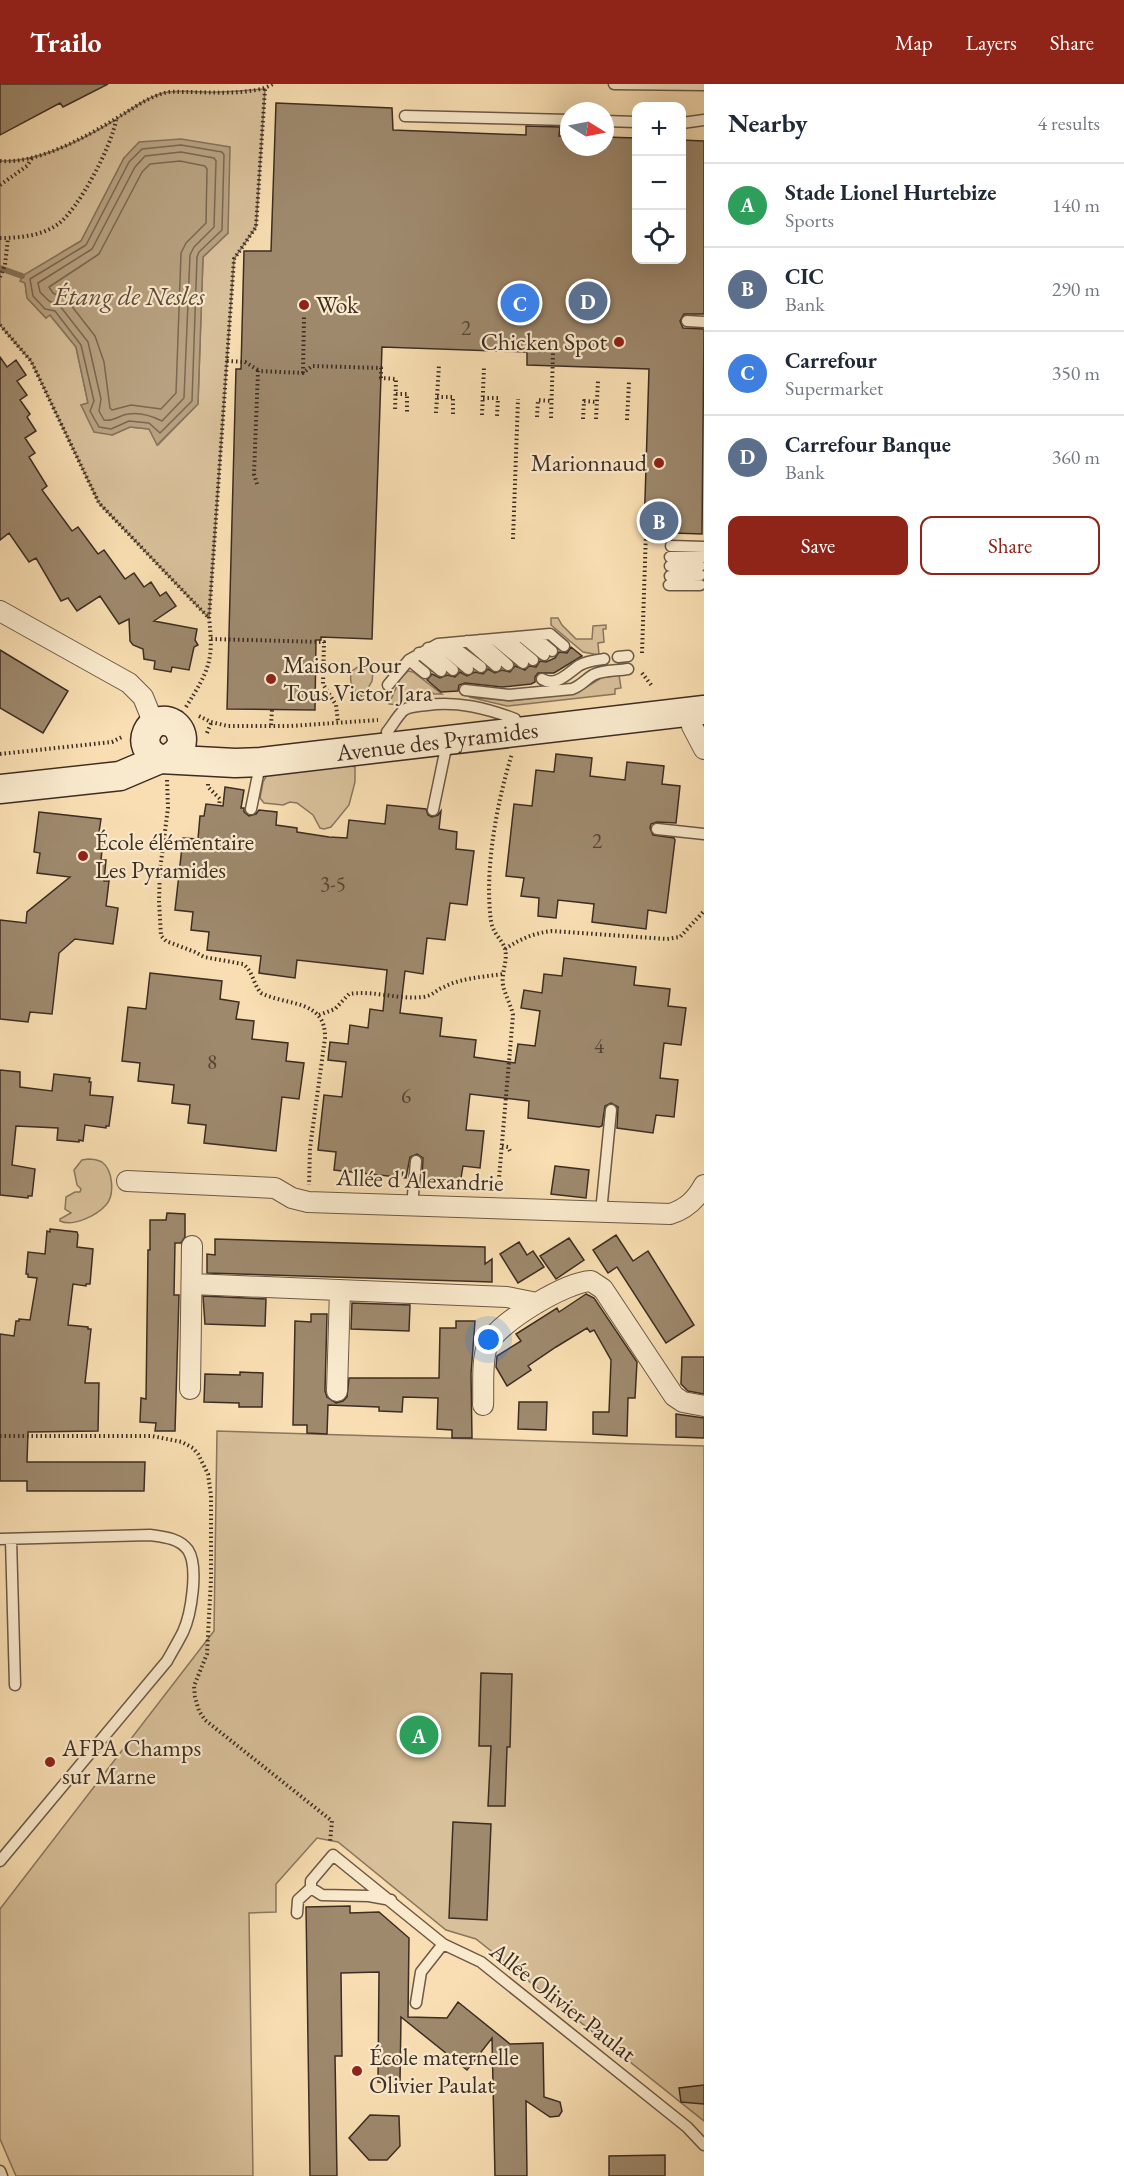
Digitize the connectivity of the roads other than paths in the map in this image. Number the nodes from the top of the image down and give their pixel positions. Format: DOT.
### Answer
graph roads {
  1 [pos="614,84"];
  2 [pos="704,85"];
  3 [pos="405,116"];
  4 [pos="560,120"];
  5 [pos="704,120"];
  6 [pos="614,121"];
  7 [pos="632,122"];
  8 [pos="686,122"];
  9 [pos="687,321"];
  10 [pos="704,322"];
  11 [pos="704,547"];
  12 [pos="670,566"];
  13 [pos="701,571"];
  14 [pos="0,610"];
  15 [pos="528,636"];
  16 [pos="507,638"];
  17 [pos="494,639"];
  18 [pos="480,640"];
  19 [pos="467,641"];
  20 [pos="564,645"];
  21 [pos="433,647"];
  22 [pos="548,653"];
  23 [pos="604,659"];
  24 [pos="409,660"];
  25 [pos="508,665"];
  26 [pos="496,666"];
  27 [pos="481,667"];
  28 [pos="468,669"];
  29 [pos="628,669"];
  30 [pos="453,670"];
  31 [pos="441,671"];
  32 [pos="424,673"];
  33 [pos="560,674"];
  34 [pos="388,685"];
  35 [pos="485,690"];
  36 [pos="516,700"];
  37 [pos="699,707"];
  38 [pos="173,734"];
  39 [pos="448,740"];
  40 [pos="704,749"];
  41 [pos="261,762"];
  42 [pos="0,777"];
  43 [pos="0,789"];
  44 [pos="251,809"];
  45 [pos="433,810"];
  46 [pos="657,829"];
  47 [pos="704,834"];
  48 [pos="611,1110"];
  49 [pos="416,1161"];
  50 [pos="127,1181"];
  51 [pos="704,1185"];
  52 [pos="412,1206"];
  53 [pos="601,1212"];
  54 [pos="192,1246"];
  55 [pos="192,1284"];
  56 [pos="340,1290"];
  57 [pos="537,1303"];
  58 [pos="190,1389"];
  59 [pos="338,1391"];
  60 [pos="483,1405"];
  61 [pos="704,1406"];
  62 [pos="6,1539"];
  63 [pos="15,1685"];
  64 [pos="0,1861"];
  65 [pos="311,1888"];
  66 [pos="391,1900"];
  67 [pos="297,1913"];
  68 [pos="443,1944"];
  69 [pos="416,2003"];
  70 [pos="704,2145"];
  71 [pos="0,2171"];
  72 [pos="2,2176"];
  1 -- 2 [label="lane"];
  3 -- 4 [label="lane"];
  5 -- 8 [label="lane"];
  6 -- 7 [label="lane"];
  9 -- 10 [label="lane"];
  11 -- 12 [label="lane"];
  12 -- 13 [label="lane"];
  12 -- 13 [label="lane"];
  14 -- 38 [label="street"];
  15 -- 16 [label="lane"];
  15 -- 20 [label="lane"];
  15 -- 22 [label="lane"];
  16 -- 17 [label="lane"];
  16 -- 17 [label="lane"];
  17 -- 18 [label="lane"];
  18 -- 19 [label="lane"];
  18 -- 25 [label="lane"];
  19 -- 21 [label="lane"];
  19 -- 26 [label="lane"];
  21 -- 24 [label="lane"];
  21 -- 27 [label="lane"];
  21 -- 28 [label="lane"];
  21 -- 30 [label="lane"];
  21 -- 31 [label="lane"];
  23 -- 33 [label="lane"];
  24 -- 32 [label="lane"];
  24 -- 34 [label="lane"];
  29 -- 36 [label="lane"];
  35 -- 36 [label="lane"];
  36 -- 37 [label="main road, Avenue des Pyramides"];
  36 -- 38 [label="main road, Avenue des Pyramides"];
  37 -- 39 [label="main road, Avenue des Pyramides"];
  37 -- 40 [label="street"];
  38 -- 41 [label="main road, Avenue des Pyramides"];
  38 -- 42 [label="main road"];
  38 -- 43 [label="main road, Avenue des Pyramides"];
  39 -- 41 [label="main road, Avenue des Pyramides"];
  39 -- 45 [label="lane"];
  41 -- 44 [label="lane"];
  46 -- 47 [label="lane"];
  48 -- 53 [label="lane"];
  49 -- 52 [label="lane"];
  50 -- 52 [label="street, Allée d'Alexandrie"];
  51 -- 53 [label="street, Allée d'Alexandrie"];
  52 -- 53 [label="street, Allée d'Alexandrie"];
  54 -- 55 [label="street"];
  55 -- 56 [label="street"];
  55 -- 58 [label="street"];
  56 -- 57 [label="street"];
  56 -- 59 [label="street"];
  57 -- 60 [label="street"];
  57 -- 61 [label="street"];
  62 -- 63 [label="lane"];
  62 -- 64 [label="lane"];
  65 -- 66 [label="lane"];
  65 -- 66 [label="lane, Allée Olivier Paulat"];
  65 -- 67 [label="lane"];
  66 -- 68 [label="lane, Allée Olivier Paulat"];
  68 -- 69 [label="lane"];
  68 -- 70 [label="lane, Allée Olivier Paulat"];
  71 -- 72 [label="lane"];
}
